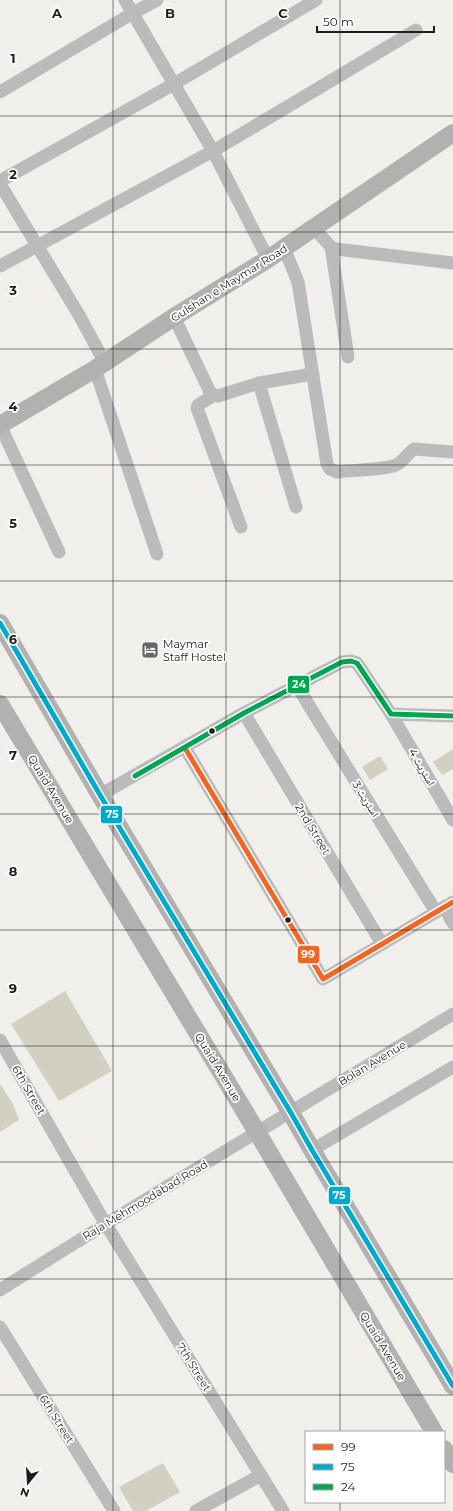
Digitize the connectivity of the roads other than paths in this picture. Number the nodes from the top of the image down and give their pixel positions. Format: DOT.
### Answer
graph roads {
  1 [pos="125,0"];
  2 [pos="157,0"];
  3 [pos="316,0"];
  4 [pos="133,13"];
  5 [pos="416,30"];
  6 [pos="174,84"];
  7 [pos="0,92"];
  8 [pos="453,133"];
  9 [pos="213,150"];
  10 [pos="0,182"];
  11 [pos="313,228"];
  12 [pos="37,245"];
  13 [pos="331,247"];
  14 [pos="284,248"];
  15 [pos="268,259"];
  16 [pos="453,263"];
  17 [pos="0,266"];
  18 [pos="174,317"];
  19 [pos="348,357"];
  20 [pos="100,366"];
  21 [pos="312,374"];
  22 [pos="259,383"];
  23 [pos="214,395"];
  24 [pos="0,425"];
  25 [pos="453,452"];
  26 [pos="296,506"];
  27 [pos="241,527"];
  28 [pos="59,552"];
  29 [pos="157,554"];
  30 [pos="0,623"];
  31 [pos="297,686"];
  32 [pos="0,704"];
  33 [pos="244,713"];
  34 [pos="390,714"];
  35 [pos="453,716"];
  36 [pos="185,748"];
  37 [pos="100,795"];
  38 [pos="453,820"];
  39 [pos="444,907"];
  40 [pos="453,923"];
  41 [pos="382,944"];
  42 [pos="453,1014"];
  43 [pos="0,1040"];
  44 [pos="453,1067"];
  45 [pos="291,1113"];
  46 [pos="257,1132"];
  47 [pos="312,1150"];
  48 [pos="105,1223"];
  49 [pos="0,1290"];
  50 [pos="0,1327"];
  51 [pos="453,1386"];
  52 [pos="433,1431"];
  53 [pos="445,1451"];
  54 [pos="453,1464"];
  55 [pos="261,1475"];
  56 [pos="114,1511"];
  57 [pos="196,1511"];
  58 [pos="284,1511"];
  1 -- 4 [label="street"];
  2 -- 4 [label="street"];
  3 -- 6 [label="street"];
  4 -- 6 [label="street"];
  4 -- 7 [label="street"];
  5 -- 9 [label="street"];
  6 -- 9 [label="street"];
  6 -- 10 [label="street"];
  8 -- 11 [label="main road, Gulshan e Maymar Road"];
  9 -- 12 [label="street"];
  9 -- 15 [label="street"];
  10 -- 12 [label="street"];
  11 -- 13 [label="street"];
  11 -- 14 [label="main road, Gulshan e Maymar Road"];
  12 -- 17 [label="street"];
  12 -- 20 [label="street"];
  13 -- 16 [label="street"];
  13 -- 19 [label="street"];
  14 -- 15 [label="main road, Gulshan e Maymar Road"];
  14 -- 21 [label="street"];
  15 -- 18 [label="main road, Gulshan e Maymar Road"];
  18 -- 20 [label="main road, Gulshan e Maymar Road"];
  18 -- 23 [label="street"];
  20 -- 24 [label="main road, Gulshan e Maymar Road"];
  20 -- 29 [label="street"];
  21 -- 22 [label="street"];
  21 -- 25 [label="street"];
  22 -- 23 [label="street"];
  22 -- 26 [label="street"];
  23 -- 27 [label="street"];
  24 -- 28 [label="street"];
  30 -- 37 [label="main road"];
  31 -- 33 [label="street, اسٹریٹ 4"];
  31 -- 34 [label="street, اسٹریٹ 4"];
  31 -- 39 [label="street, اسٹریٹ 3"];
  32 -- 46 [label="main road, Quaid Avenue"];
  33 -- 36 [label="street, اسٹریٹ 4"];
  33 -- 41 [label="street, 2nd Street"];
  34 -- 35 [label="street"];
  34 -- 38 [label="street, اسٹریٹ 4"];
  36 -- 37 [label="street, اسٹریٹ 4"];
  36 -- 41 [label="street"];
  37 -- 45 [label="main road"];
  39 -- 40 [label="street, اسٹریٹ 3"];
  39 -- 41 [label="street"];
  42 -- 45 [label="street, Bolan Avenue"];
  43 -- 48 [label="street, 6th Street"];
  44 -- 47 [label="street"];
  45 -- 46 [label="street, Raja Mehmoodabad Road"];
  45 -- 47 [label="main road"];
  46 -- 48 [label="street, Raja Mehmoodabad Road"];
  46 -- 52 [label="main road, Quaid Avenue"];
  47 -- 51 [label="main road"];
  48 -- 49 [label="street, Raja Mehmoodabad Road"];
  48 -- 55 [label="street, 7th Street"];
  50 -- 56 [label="street, 6th Street"];
  53 -- 54 [label="main road"];
  55 -- 57 [label="street"];
  55 -- 58 [label="street, 7th Street"];
}
